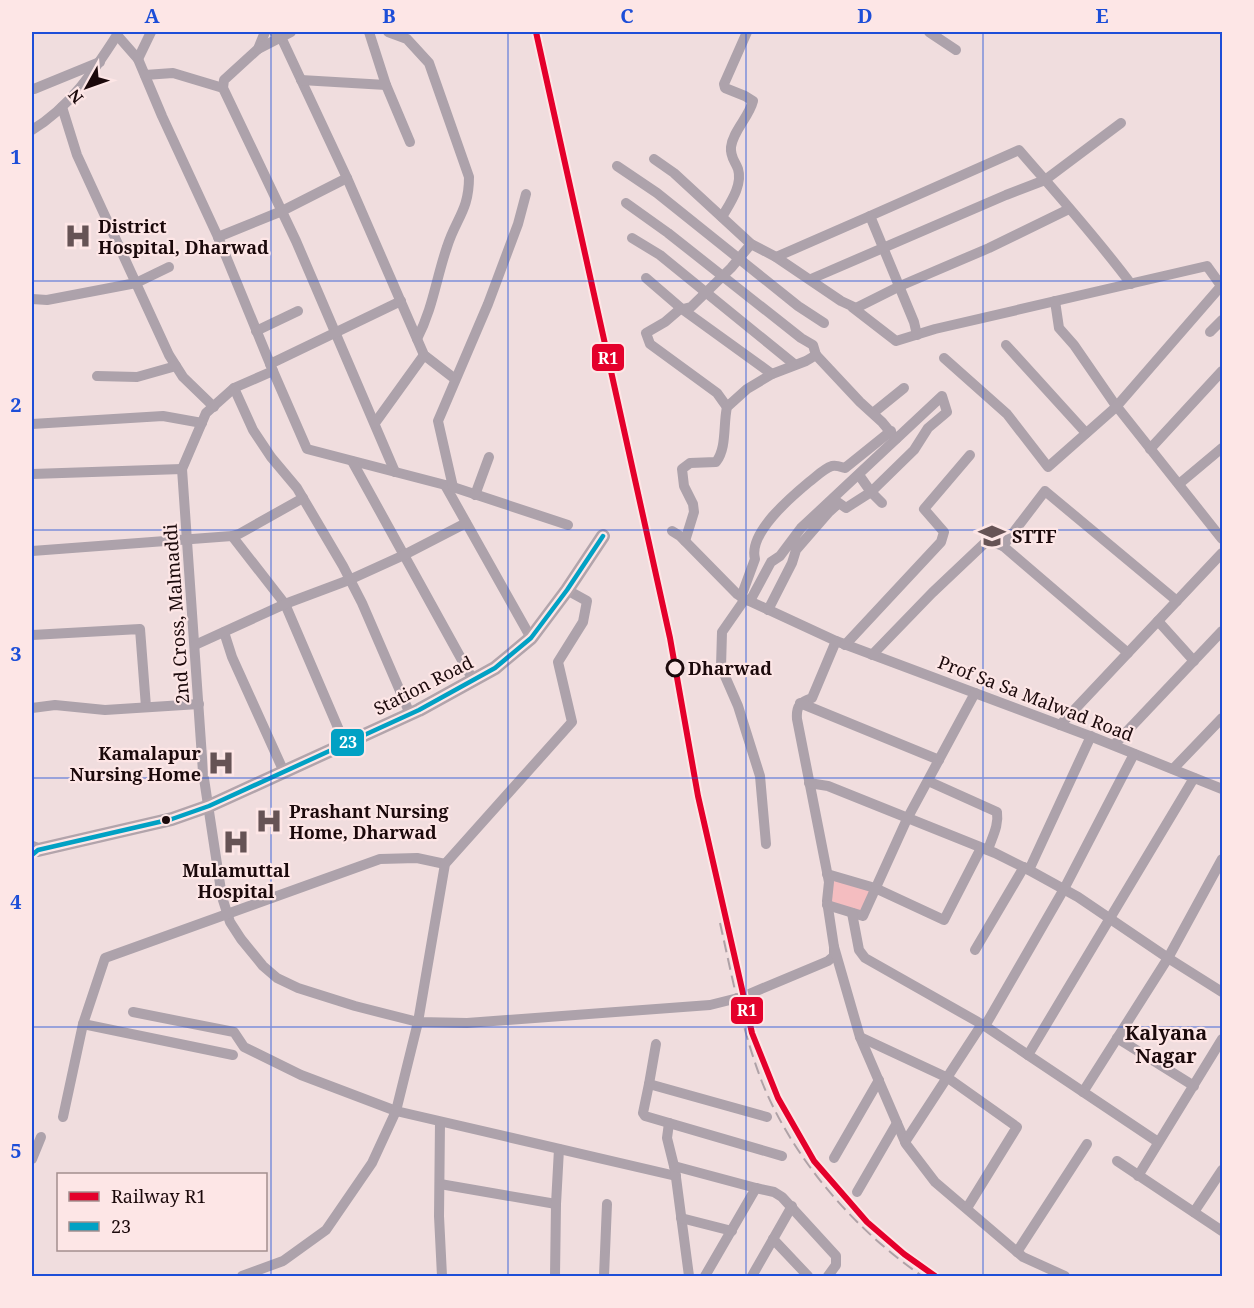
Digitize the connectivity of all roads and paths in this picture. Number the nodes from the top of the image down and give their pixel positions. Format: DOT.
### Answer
graph roads {
  1 [pos="151,32"];
  2 [pos="265,32"];
  3 [pos="369,32"];
  4 [pos="388,32"];
  5 [pos="747,32"];
  6 [pos="929,32"];
  7 [pos="118,33"];
  8 [pos="282,33"];
  9 [pos="258,49"];
  10 [pos="956,50"];
  11 [pos="138,59"];
  12 [pos="100,62"];
  13 [pos="145,75"];
  14 [pos="301,80"];
  15 [pos="386,85"];
  16 [pos="32,88"];
  17 [pos="223,88"];
  18 [pos="62,107"];
  19 [pos="1122,123"];
  20 [pos="32,130"];
  21 [pos="410,142"];
  22 [pos="654,159"];
  23 [pos="617,166"];
  24 [pos="348,178"];
  25 [pos="1045,180"];
  26 [pos="526,194"];
  27 [pos="626,203"];
  28 [pos="1069,209"];
  29 [pos="282,211"];
  30 [pos="870,216"];
  31 [pos="723,217"];
  32 [pos="218,237"];
  33 [pos="632,238"];
  34 [pos="751,244"];
  35 [pos="884,247"];
  36 [pos="776,257"];
  37 [pos="740,258"];
  38 [pos="169,267"];
  39 [pos="723,276"];
  40 [pos="646,278"];
  41 [pos="811,279"];
  42 [pos="136,283"];
  43 [pos="1131,284"];
  44 [pos="900,286"];
  45 [pos="1222,286"];
  46 [pos="706,294"];
  47 [pos="32,299"];
  48 [pos="401,301"];
  49 [pos="1055,301"];
  50 [pos="856,308"];
  51 [pos="682,309"];
  52 [pos="298,311"];
  53 [pos="1222,320"];
  54 [pos="824,323"];
  55 [pos="256,331"];
  56 [pos="336,332"];
  57 [pos="1210,332"];
  58 [pos="917,335"];
  59 [pos="417,339"];
  60 [pos="1006,345"];
  61 [pos="816,354"];
  62 [pos="424,355"];
  63 [pos="944,358"];
  64 [pos="794,364"];
  65 [pos="176,366"];
  66 [pos="271,367"];
  67 [pos="1222,371"];
  68 [pos="772,374"];
  69 [pos="97,376"];
  70 [pos="455,379"];
  71 [pos="234,388"];
  72 [pos="904,388"];
  73 [pos="214,407"];
  74 [pos="1116,407"];
  75 [pos="727,408"];
  76 [pos="873,413"];
  77 [pos="202,423"];
  78 [pos="375,423"];
  79 [pos="32,424"];
  80 [pos="1086,433"];
  81 [pos="893,435"];
  82 [pos="1222,448"];
  83 [pos="1150,449"];
  84 [pos="970,455"];
  85 [pos="489,457"];
  86 [pos="352,461"];
  87 [pos="182,469"];
  88 [pos="395,472"];
  89 [pos="32,474"];
  90 [pos="859,475"];
  91 [pos="1179,484"];
  92 [pos="449,486"];
  93 [pos="871,492"];
  94 [pos="475,495"];
  95 [pos="303,498"];
  96 [pos="882,502"];
  97 [pos="466,522"];
  98 [pos="568,525"];
  99 [pos="672,531"];
  100 [pos="232,536"];
  101 [pos="603,536"];
  102 [pos="1222,538"];
  103 [pos="186,539"];
  104 [pos="685,541"];
  105 [pos="1003,546"];
  106 [pos="32,550"];
  107 [pos="1222,553"];
  108 [pos="404,555"];
  109 [pos="349,580"];
  110 [pos="567,590"];
  111 [pos="745,599"];
  112 [pos="1177,601"];
  113 [pos="285,604"];
  114 [pos="768,610"];
  115 [pos="1158,621"];
  116 [pos="1222,631"];
  117 [pos="224,632"];
  118 [pos="32,635"];
  119 [pos="531,638"];
  120 [pos="841,643"];
  121 [pos="195,645"];
  122 [pos="1128,652"];
  123 [pos="872,654"];
  124 [pos="1194,661"];
  125 [pos="473,680"];
  126 [pos="975,693"];
  127 [pos="199,704"];
  128 [pos="800,704"];
  129 [pos="146,707"];
  130 [pos="32,708"];
  131 [pos="410,714"];
  132 [pos="1222,718"];
  133 [pos="1060,724"];
  134 [pos="1091,736"];
  135 [pos="345,744"];
  136 [pos="1114,745"];
  137 [pos="1134,754"];
  138 [pos="939,760"];
  139 [pos="1173,769"];
  140 [pos="284,772"];
  141 [pos="1194,778"];
  142 [pos="928,781"];
  143 [pos="809,783"];
  144 [pos="1222,789"];
  145 [pos="209,806"];
  146 [pos="907,819"];
  147 [pos="766,844"];
  148 [pos="985,849"];
  149 [pos="34,851"];
  150 [pos="1222,859"];
  151 [pos="445,864"];
  152 [pos="1027,869"];
  153 [pos="827,874"];
  154 [pos="875,888"];
  155 [pos="1064,889"];
  156 [pos="827,905"];
  157 [pos="227,913"];
  158 [pos="852,913"];
  159 [pos="1111,919"];
  160 [pos="834,947"];
  161 [pos="975,950"];
  162 [pos="1168,958"];
  163 [pos="1222,992"];
  164 [pos="133,1012"];
  165 [pos="418,1022"];
  166 [pos="83,1024"];
  167 [pos="984,1025"];
  168 [pos="860,1037"];
  169 [pos="1117,1038"];
  170 [pos="1222,1039"];
  171 [pos="656,1044"];
  172 [pos="233,1055"];
  173 [pos="1028,1055"];
  174 [pos="948,1078"];
  175 [pos="879,1080"];
  176 [pos="649,1084"];
  177 [pos="1194,1086"];
  178 [pos="1083,1092"];
  179 [pos="396,1111"];
  180 [pos="63,1117"];
  181 [pos="767,1117"];
  182 [pos="440,1122"];
  183 [pos="669,1123"];
  184 [pos="897,1123"];
  185 [pos="41,1137"];
  186 [pos="905,1142"];
  187 [pos="1158,1143"];
  188 [pos="1087,1144"];
  189 [pos="559,1149"];
  190 [pos="782,1156"];
  191 [pos="834,1158"];
  192 [pos="32,1160"];
  193 [pos="1116,1161"];
  194 [pos="1222,1170"];
  195 [pos="674,1171"];
  196 [pos="1138,1176"];
  197 [pos="440,1184"];
  198 [pos="756,1188"];
  199 [pos="857,1192"];
  200 [pos="556,1204"];
  201 [pos="607,1204"];
  202 [pos="792,1206"];
  203 [pos="967,1208"];
  204 [pos="1194,1212"];
  205 [pos="681,1218"];
  206 [pos="732,1231"];
  207 [pos="1222,1231"];
  208 [pos="773,1239"];
  209 [pos="1017,1252"];
  210 [pos="798,1265"];
  211 [pos="242,1276"];
  212 [pos="442,1276"];
  213 [pos="555,1276"];
  214 [pos="604,1276"];
  215 [pos="689,1276"];
  216 [pos="705,1276"];
  217 [pos="752,1276"];
  218 [pos="791,1276"];
  219 [pos="808,1276"];
  220 [pos="828,1276"];
  221 [pos="1065,1276"];
  1 -- 11 [label="street"];
  2 -- 9 [label="street"];
  3 -- 15 [label="street"];
  4 -- 59 [label="street"];
  5 -- 31 [label="street"];
  6 -- 10 [label="street"];
  7 -- 11 [label="street"];
  7 -- 12 [label="street"];
  8 -- 9 [label="street"];
  8 -- 14 [label="street"];
  9 -- 17 [label="street"];
  11 -- 13 [label="street"];
  12 -- 16 [label="street"];
  12 -- 18 [label="street"];
  13 -- 17 [label="street"];
  13 -- 32 [label="street"];
  14 -- 15 [label="street"];
  14 -- 24 [label="street"];
  15 -- 21 [label="street"];
  17 -- 29 [label="street"];
  18 -- 20 [label="street"];
  18 -- 42 [label="street"];
  19 -- 25 [label="street"];
  22 -- 31 [label="street"];
  23 -- 37 [label="street"];
  24 -- 29 [label="street"];
  24 -- 48 [label="street"];
  25 -- 28 [label="street"];
  25 -- 30 [label="street"];
  25 -- 35 [label="street"];
  26 -- 70 [label="street"];
  27 -- 39 [label="street"];
  28 -- 43 [label="street"];
  28 -- 44 [label="street"];
  29 -- 32 [label="street"];
  29 -- 56 [label="street"];
  30 -- 35 [label="street"];
  30 -- 36 [label="street"];
  31 -- 34 [label="street"];
  32 -- 55 [label="street"];
  33 -- 46 [label="street"];
  34 -- 36 [label="street"];
  34 -- 37 [label="street"];
  35 -- 41 [label="street"];
  35 -- 44 [label="street"];
  36 -- 41 [label="street"];
  37 -- 39 [label="street"];
  37 -- 54 [label="street"];
  38 -- 42 [label="street"];
  39 -- 46 [label="street"];
  39 -- 61 [label="street"];
  40 -- 51 [label="street"];
  41 -- 50 [label="street"];
  42 -- 47 [label="street"];
  42 -- 65 [label="street"];
  43 -- 45 [label="street"];
  43 -- 49 [label="street"];
  44 -- 50 [label="street"];
  44 -- 58 [label="street"];
  45 -- 74 [label="street"];
  46 -- 51 [label="street"];
  46 -- 64 [label="street"];
  48 -- 56 [label="street, 2nd Cross, Malmaddi"];
  48 -- 59 [label="street"];
  49 -- 58 [label="street"];
  49 -- 74 [label="street"];
  50 -- 58 [label="street"];
  51 -- 68 [label="street"];
  51 -- 75 [label="street"];
  52 -- 55 [label="street"];
  53 -- 57 [label="street"];
  55 -- 66 [label="street"];
  56 -- 66 [label="street, 2nd Cross, Malmaddi"];
  56 -- 78 [label="street"];
  59 -- 62 [label="street"];
  60 -- 80 [label="street"];
  61 -- 64 [label="street"];
  61 -- 76 [label="street"];
  62 -- 70 [label="street"];
  62 -- 78 [label="street"];
  63 -- 80 [label="street"];
  64 -- 68 [label="street"];
  65 -- 69 [label="street"];
  65 -- 73 [label="street"];
  66 -- 71 [label="street, 2nd Cross, Malmaddi"];
  66 -- 86 [label="street"];
  67 -- 83 [label="street"];
  68 -- 75 [label="street"];
  70 -- 92 [label="street"];
  71 -- 73 [label="street, 2nd Cross, Malmaddi"];
  71 -- 95 [label="street"];
  72 -- 76 [label="street"];
  73 -- 77 [label="street, 2nd Cross, Malmaddi"];
  74 -- 80 [label="street"];
  74 -- 83 [label="street"];
  75 -- 104 [label="street"];
  76 -- 81 [label="street"];
  77 -- 79 [label="street"];
  77 -- 87 [label="street, 2nd Cross, Malmaddi"];
  78 -- 88 [label="street"];
  81 -- 90 [label="street"];
  81 -- 93 [label="street"];
  81 -- 111 [label="street"];
  82 -- 91 [label="street"];
  83 -- 91 [label="street"];
  84 -- 120 [label="street"];
  85 -- 94 [label="street"];
  86 -- 88 [label="street"];
  86 -- 108 [label="street"];
  87 -- 89 [label="street"];
  87 -- 103 [label="street, 2nd Cross, Malmaddi"];
  88 -- 92 [label="street"];
  90 -- 93 [label="street"];
  90 -- 111 [label="street"];
  91 -- 102 [label="street"];
  92 -- 94 [label="street"];
  92 -- 97 [label="street"];
  93 -- 96 [label="street"];
  93 -- 114 [label="street"];
  94 -- 98 [label="street"];
  95 -- 100 [label="street"];
  95 -- 109 [label="street"];
  97 -- 108 [label="street"];
  97 -- 119 [label="street"];
  99 -- 104 [label="street"];
  100 -- 103 [label="street"];
  100 -- 113 [label="street"];
  101 -- 110 [label="main road, Station Road"];
  103 -- 106 [label="street"];
  103 -- 121 [label="street, 2nd Cross, Malmaddi"];
  104 -- 111 [label="street"];
  105 -- 112 [label="street"];
  105 -- 122 [label="street"];
  105 -- 123 [label="street"];
  107 -- 112 [label="street"];
  108 -- 109 [label="street"];
  108 -- 125 [label="street"];
  109 -- 113 [label="street"];
  109 -- 131 [label="street"];
  110 -- 119 [label="main road, Station Road"];
  110 -- 151 [label="street"];
  111 -- 114 [label="street, Prof Sa Sa Malwad Road"];
  111 -- 147 [label="street"];
  112 -- 115 [label="street"];
  113 -- 117 [label="street"];
  113 -- 135 [label="street"];
  114 -- 120 [label="street, Prof Sa Sa Malwad Road"];
  115 -- 122 [label="street"];
  115 -- 124 [label="street"];
  116 -- 124 [label="street"];
  117 -- 121 [label="street"];
  117 -- 140 [label="street"];
  118 -- 129 [label="street"];
  119 -- 125 [label="main road, Station Road"];
  120 -- 123 [label="street, Prof Sa Sa Malwad Road"];
  120 -- 128 [label="street"];
  121 -- 127 [label="street, 2nd Cross, Malmaddi"];
  122 -- 133 [label="street"];
  123 -- 126 [label="street, Prof Sa Sa Malwad Road"];
  124 -- 136 [label="street"];
  125 -- 131 [label="main road, Station Road"];
  126 -- 133 [label="street, Prof Sa Sa Malwad Road"];
  126 -- 138 [label="street"];
  127 -- 129 [label="street"];
  127 -- 145 [label="street, 2nd Cross, Malmaddi"];
  128 -- 138 [label="street"];
  128 -- 143 [label="street"];
  129 -- 130 [label="street"];
  131 -- 135 [label="main road, Station Road"];
  132 -- 139 [label="street"];
  133 -- 134 [label="street, Prof Sa Sa Malwad Road"];
  134 -- 136 [label="street, Prof Sa Sa Malwad Road"];
  134 -- 152 [label="street"];
  135 -- 140 [label="main road, Station Road"];
  136 -- 137 [label="street, Prof Sa Sa Malwad Road"];
  137 -- 139 [label="street, Prof Sa Sa Malwad Road"];
  137 -- 155 [label="street"];
  138 -- 142 [label="street"];
  139 -- 141 [label="street, Prof Sa Sa Malwad Road"];
  140 -- 145 [label="main road, Station Road"];
  141 -- 144 [label="street, Prof Sa Sa Malwad Road"];
  141 -- 159 [label="street"];
  142 -- 146 [label="street"];
  142 -- 148 [label="street"];
  143 -- 146 [label="street"];
  143 -- 153 [label="street"];
  145 -- 149 [label="main road, Station Road"];
  145 -- 157 [label="street, 2nd Cross, Malmaddi"];
  146 -- 148 [label="street"];
  146 -- 154 [label="street"];
  148 -- 152 [label="street"];
  148 -- 154 [label="street"];
  150 -- 162 [label="street"];
  151 -- 157 [label="street"];
  151 -- 165 [label="street"];
  152 -- 155 [label="street"];
  152 -- 161 [label="street"];
  153 -- 154 [label="street"];
  153 -- 156 [label="street"];
  154 -- 158 [label="street"];
  155 -- 159 [label="street"];
  155 -- 167 [label="street"];
  156 -- 158 [label="street"];
  156 -- 160 [label="street"];
  157 -- 165 [label="street, 2nd Cross, Malmaddi"];
  157 -- 166 [label="street"];
  158 -- 167 [label="street"];
  159 -- 162 [label="street"];
  159 -- 173 [label="street"];
  160 -- 165 [label="street, 2nd Cross, Malmaddi"];
  160 -- 168 [label="street"];
  162 -- 163 [label="street"];
  162 -- 169 [label="street"];
  164 -- 179 [label="street"];
  165 -- 179 [label="street"];
  166 -- 172 [label="street"];
  166 -- 180 [label="street"];
  167 -- 173 [label="street"];
  167 -- 174 [label="street"];
  168 -- 174 [label="street"];
  168 -- 175 [label="street"];
  169 -- 177 [label="street"];
  169 -- 178 [label="street"];
  170 -- 177 [label="street"];
  171 -- 176 [label="street"];
  173 -- 178 [label="street"];
  174 -- 186 [label="street"];
  174 -- 203 [label="street"];
  175 -- 184 [label="street"];
  175 -- 191 [label="street"];
  176 -- 181 [label="street"];
  176 -- 183 [label="street"];
  177 -- 187 [label="street"];
  178 -- 187 [label="street"];
  179 -- 182 [label="street"];
  179 -- 211 [label="street"];
  182 -- 189 [label="street"];
  182 -- 197 [label="street"];
  183 -- 190 [label="street"];
  183 -- 195 [label="street"];
  184 -- 186 [label="street"];
  184 -- 199 [label="street"];
  185 -- 192 [label="street"];
  186 -- 203 [label="street"];
  187 -- 196 [label="street"];
  188 -- 209 [label="street"];
  189 -- 195 [label="street"];
  189 -- 200 [label="street"];
  193 -- 196 [label="street"];
  194 -- 204 [label="street"];
  195 -- 198 [label="street"];
  195 -- 205 [label="street"];
  196 -- 204 [label="street"];
  197 -- 200 [label="street"];
  197 -- 212 [label="street"];
  198 -- 202 [label="street"];
  198 -- 206 [label="street"];
  200 -- 213 [label="street"];
  201 -- 214 [label="street"];
  202 -- 208 [label="street"];
  202 -- 220 [label="street"];
  203 -- 209 [label="street"];
  204 -- 207 [label="street"];
  205 -- 206 [label="street"];
  205 -- 215 [label="street"];
  206 -- 216 [label="street"];
  208 -- 210 [label="street"];
  208 -- 217 [label="street"];
  209 -- 221 [label="street"];
  210 -- 218 [label="street"];
  210 -- 219 [label="street"];
}
